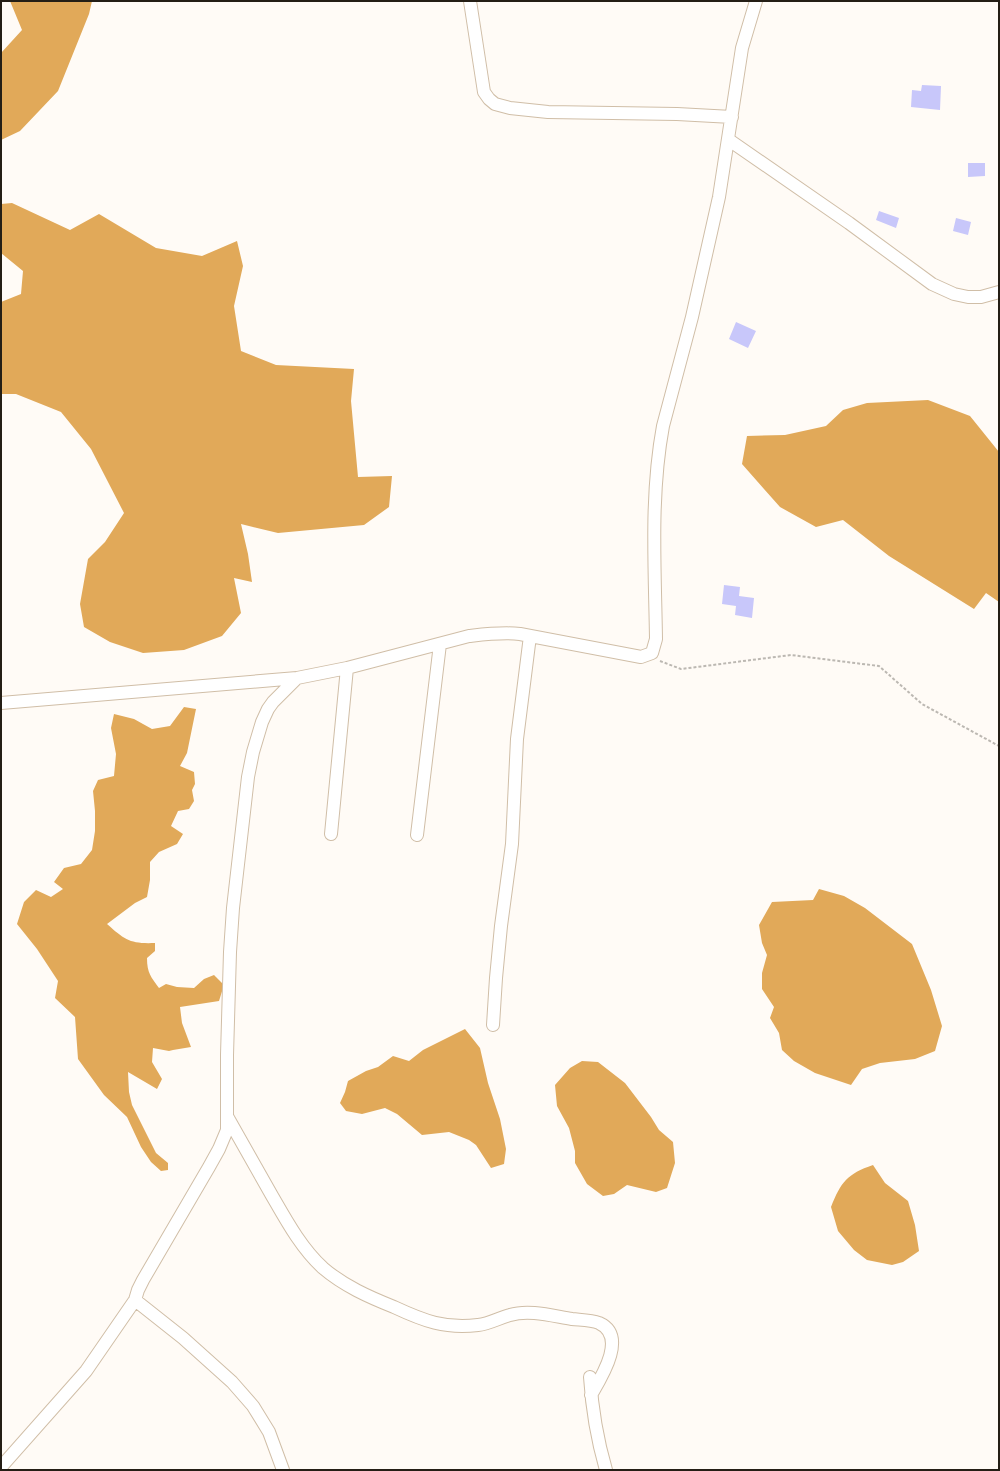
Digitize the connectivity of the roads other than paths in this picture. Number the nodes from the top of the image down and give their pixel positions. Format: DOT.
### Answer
graph roads {
  1 [pos="470,1"];
  2 [pos="756,1"];
  3 [pos="732,117"];
  4 [pos="729,140"];
  5 [pos="999,292"];
  6 [pos="530,636"];
  7 [pos="440,644"];
  8 [pos="346,668"];
  9 [pos="297,678"];
  10 [pos="1,703"];
  11 [pos="331,834"];
  12 [pos="417,835"];
  13 [pos="493,1025"];
  14 [pos="228,1118"];
  15 [pos="135,1300"];
  16 [pos="590,1377"];
  17 [pos="592,1395"];
  18 [pos="1,1467"];
  19 [pos="283,1470"];
  20 [pos="606,1470"];
  1 -- 3 [label="street"];
  2 -- 3 [label="street"];
  3 -- 4 [label="street"];
  4 -- 5 [label="street"];
  4 -- 6 [label="street"];
  6 -- 7 [label="street"];
  6 -- 13 [label="street"];
  7 -- 8 [label="street"];
  7 -- 12 [label="street"];
  8 -- 9 [label="street"];
  8 -- 11 [label="street"];
  9 -- 10 [label="street"];
  9 -- 14 [label="street"];
  14 -- 15 [label="street"];
  14 -- 17 [label="street"];
  15 -- 18 [label="street"];
  15 -- 19 [label="street"];
  16 -- 17 [label="street"];
  17 -- 20 [label="street"];
}
